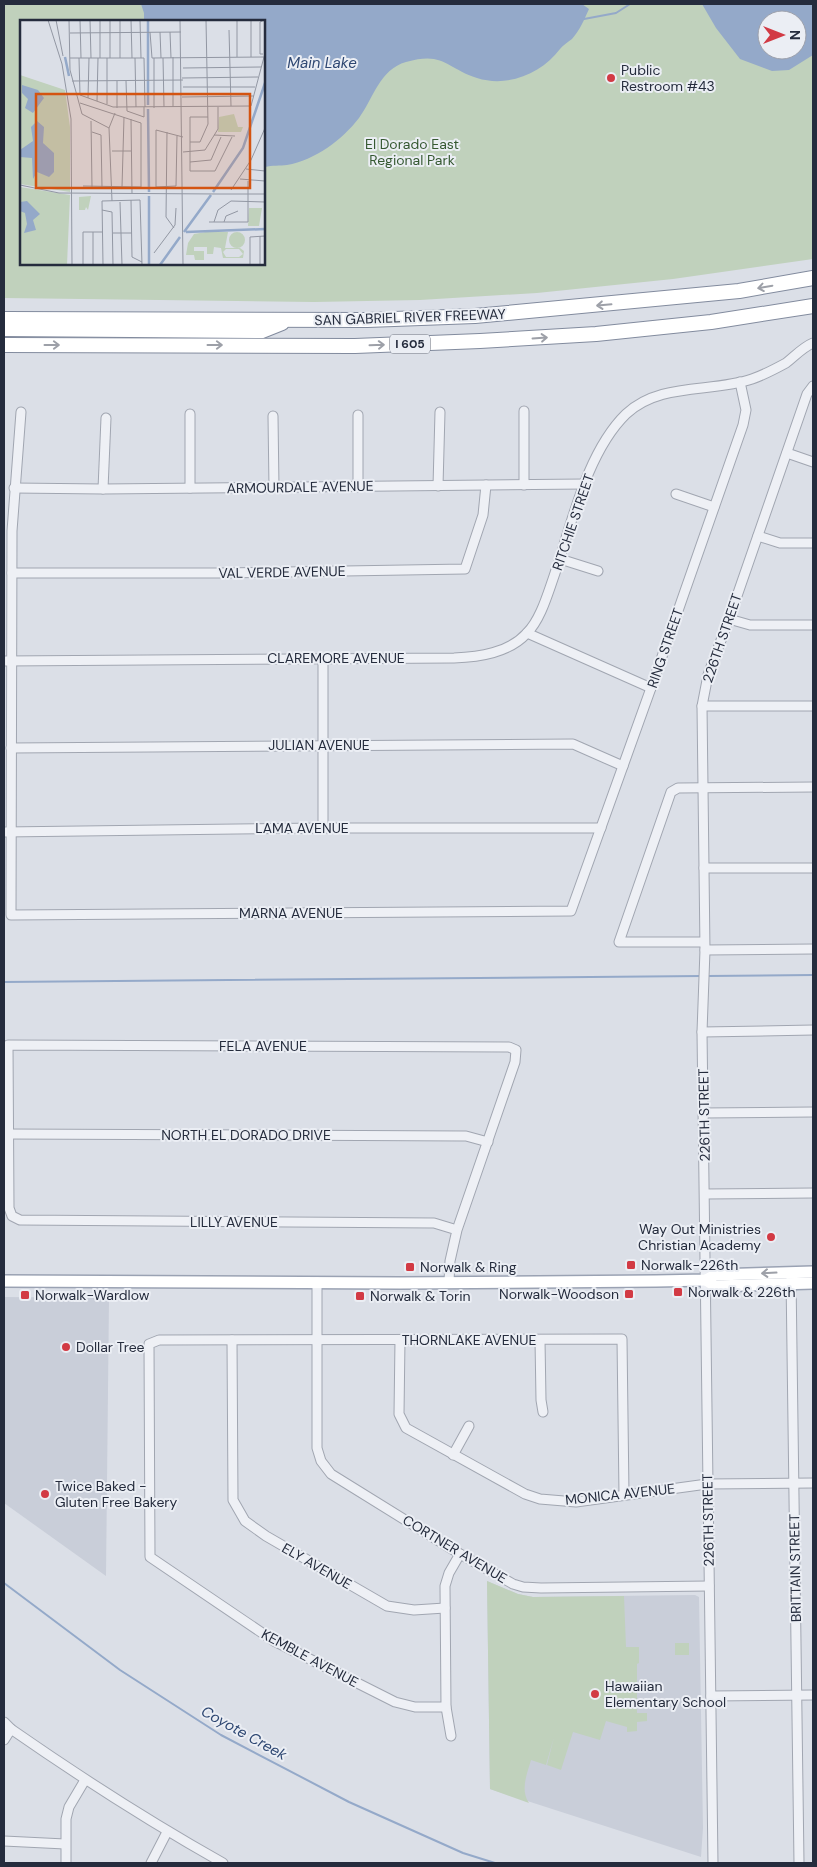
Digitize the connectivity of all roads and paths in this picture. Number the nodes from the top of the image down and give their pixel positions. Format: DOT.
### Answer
graph roads {
  1 [pos="813,278"];
  2 [pos="813,306"];
  3 [pos="4,319"];
  4 [pos="292,320"];
  5 [pos="4,329"];
  6 [pos="813,342"];
  7 [pos="4,345"];
  8 [pos="740,382"];
  9 [pos="813,386"];
  10 [pos="524,411"];
  11 [pos="21,412"];
  12 [pos="440,412"];
  13 [pos="190,414"];
  14 [pos="358,415"];
  15 [pos="273,416"];
  16 [pos="106,418"];
  17 [pos="787,453"];
  18 [pos="813,462"];
  19 [pos="585,484"];
  20 [pos="486,485"];
  21 [pos="524,485"];
  22 [pos="358,486"];
  23 [pos="438,486"];
  24 [pos="14,488"];
  25 [pos="190,488"];
  26 [pos="274,488"];
  27 [pos="104,489"];
  28 [pos="676,494"];
  29 [pos="714,507"];
  30 [pos="758,536"];
  31 [pos="813,543"];
  32 [pos="560,559"];
  33 [pos="598,571"];
  34 [pos="12,574"];
  35 [pos="729,619"];
  36 [pos="813,624"];
  37 [pos="527,634"];
  38 [pos="323,658"];
  39 [pos="8,661"];
  40 [pos="651,688"];
  41 [pos="702,706"];
  42 [pos="813,706"];
  43 [pos="323,744"];
  44 [pos="11,748"];
  45 [pos="623,766"];
  46 [pos="813,787"];
  47 [pos="704,788"];
  48 [pos="323,828"];
  49 [pos="601,828"];
  50 [pos="8,832"];
  51 [pos="704,868"];
  52 [pos="813,868"];
  53 [pos="571,912"];
  54 [pos="705,946"];
  55 [pos="813,949"];
  56 [pos="813,1030"];
  57 [pos="702,1032"];
  58 [pos="813,1112"];
  59 [pos="703,1113"];
  60 [pos="6,1134"];
  61 [pos="488,1142"];
  62 [pos="813,1193"];
  63 [pos="705,1194"];
  64 [pos="457,1230"];
  65 [pos="813,1272"];
  66 [pos="790,1278"];
  67 [pos="706,1280"];
  68 [pos="4,1281"];
  69 [pos="317,1282"];
  70 [pos="449,1282"];
  71 [pos="813,1283"];
  72 [pos="232,1340"];
  73 [pos="400,1340"];
  74 [pos="540,1340"];
  75 [pos="317,1341"];
  76 [pos="543,1412"];
  77 [pos="469,1426"];
  78 [pos="453,1455"];
  79 [pos="793,1483"];
  80 [pos="813,1483"];
  81 [pos="707,1484"];
  82 [pos="624,1495"];
  83 [pos="150,1540"];
  84 [pos="460,1554"];
  85 [pos="709,1586"];
  86 [pos="445,1608"];
  87 [pos="797,1695"];
  88 [pos="813,1695"];
  89 [pos="712,1696"];
  90 [pos="446,1707"];
  91 [pos="4,1722"];
  92 [pos="11,1729"];
  93 [pos="451,1736"];
  94 [pos="4,1740"];
  95 [pos="85,1780"];
  96 [pos="167,1832"];
  97 [pos="4,1841"];
  98 [pos="65,1844"];
  99 [pos="66,1863"];
  100 [pos="150,1863"];
  101 [pos="223,1863"];
  102 [pos="713,1863"];
  103 [pos="799,1863"];
  1 -- 4 [label="highway, SAN GABRIEL RIVER FREEWAY / I 605, one-way"];
  7 -- 2 [label="highway, SAN GABRIEL RIVER FREEWAY / I 605, one-way"];
  3 -- 4 [label="highway, SAN GABRIEL RIVER FREEWAY / I 605"];
  4 -- 5 [label="highway, I 605"];
  6 -- 8 [label="street, RITCHIE STREET"];
  8 -- 19 [label="street, RITCHIE STREET"];
  8 -- 29 [label="street, RING STREET"];
  9 -- 17 [label="street, 226TH STREET"];
  10 -- 21 [label="street"];
  11 -- 24 [label="street"];
  12 -- 23 [label="street"];
  13 -- 25 [label="street"];
  14 -- 22 [label="street"];
  15 -- 26 [label="street"];
  16 -- 27 [label="street"];
  17 -- 18 [label="street"];
  17 -- 30 [label="street, 226TH STREET"];
  19 -- 21 [label="street, ARMOURDALE AVENUE"];
  19 -- 32 [label="street, RITCHIE STREET"];
  20 -- 21 [label="street, ARMOURDALE AVENUE"];
  20 -- 23 [label="street, ARMOURDALE AVENUE"];
  20 -- 34 [label="street, VAL VERDE AVENUE"];
  22 -- 23 [label="street, ARMOURDALE AVENUE"];
  22 -- 26 [label="street, ARMOURDALE AVENUE"];
  24 -- 27 [label="street, ARMOURDALE AVENUE"];
  24 -- 34 [label="street"];
  25 -- 26 [label="street, ARMOURDALE AVENUE"];
  25 -- 27 [label="street, ARMOURDALE AVENUE"];
  28 -- 29 [label="street"];
  29 -- 40 [label="street, RING STREET"];
  30 -- 31 [label="street"];
  30 -- 35 [label="street, 226TH STREET"];
  32 -- 33 [label="street"];
  32 -- 37 [label="street, RITCHIE STREET"];
  34 -- 39 [label="street"];
  35 -- 36 [label="street"];
  35 -- 41 [label="street, 226TH STREET"];
  37 -- 38 [label="street, CLAREMORE AVENUE"];
  37 -- 40 [label="street"];
  38 -- 39 [label="street, CLAREMORE AVENUE"];
  38 -- 43 [label="street"];
  39 -- 44 [label="street"];
  40 -- 45 [label="street, RING STREET"];
  41 -- 42 [label="street"];
  41 -- 47 [label="street, 226TH STREET"];
  43 -- 44 [label="street, JULIAN AVENUE"];
  43 -- 45 [label="street, JULIAN AVENUE"];
  43 -- 48 [label="street"];
  44 -- 50 [label="street"];
  45 -- 49 [label="street, RING STREET"];
  46 -- 47 [label="street"];
  47 -- 51 [label="street, 226TH STREET"];
  47 -- 54 [label="street"];
  48 -- 49 [label="street, LAMA AVENUE"];
  48 -- 50 [label="street, LAMA AVENUE"];
  49 -- 53 [label="street, RING STREET"];
  50 -- 53 [label="street, MARNA AVENUE"];
  51 -- 52 [label="street"];
  51 -- 54 [label="street, 226TH STREET"];
  54 -- 55 [label="street"];
  54 -- 57 [label="street, 226TH STREET"];
  56 -- 57 [label="street"];
  57 -- 59 [label="street, 226TH STREET"];
  58 -- 59 [label="street"];
  59 -- 63 [label="street, 226TH STREET"];
  60 -- 61 [label="street, NORTH EL DORADO DRIVE"];
  60 -- 61 [label="street, FELA AVENUE"];
  60 -- 64 [label="street, LILLY AVENUE"];
  61 -- 64 [label="street"];
  62 -- 63 [label="street"];
  63 -- 67 [label="street, 226TH STREET"];
  64 -- 70 [label="street"];
  65 -- 66 [label="main road"];
  66 -- 67 [label="main road"];
  66 -- 71 [label="main road"];
  66 -- 79 [label="street, BRITTAIN STREET"];
  67 -- 70 [label="main road"];
  67 -- 81 [label="street, 226TH STREET"];
  68 -- 69 [label="main road"];
  69 -- 70 [label="main road"];
  69 -- 75 [label="street"];
  72 -- 75 [label="street, THORNLAKE AVENUE"];
  72 -- 83 [label="street, THORNLAKE AVENUE"];
  72 -- 86 [label="street, ELY AVENUE"];
  73 -- 74 [label="street, THORNLAKE AVENUE"];
  73 -- 75 [label="street, THORNLAKE AVENUE"];
  73 -- 78 [label="street, MONICA AVENUE"];
  74 -- 76 [label="street"];
  74 -- 82 [label="street, THORNLAKE AVENUE"];
  75 -- 84 [label="street, CORTNER AVENUE"];
  77 -- 78 [label="street"];
  78 -- 82 [label="street, MONICA AVENUE"];
  79 -- 80 [label="street, MONICA AVENUE"];
  79 -- 81 [label="street, MONICA AVENUE"];
  79 -- 87 [label="street, BRITTAIN STREET"];
  81 -- 82 [label="street, MONICA AVENUE"];
  81 -- 85 [label="street, 226TH STREET"];
  83 -- 90 [label="street, KEMBLE AVENUE"];
  84 -- 85 [label="street, CORTNER AVENUE"];
  84 -- 86 [label="street"];
  85 -- 89 [label="street, 226TH STREET"];
  86 -- 90 [label="street"];
  87 -- 88 [label="street"];
  87 -- 89 [label="street"];
  87 -- 103 [label="street, BRITTAIN STREET"];
  89 -- 102 [label="street, 226TH STREET"];
  90 -- 93 [label="street"];
  91 -- 92 [label="street"];
  92 -- 94 [label="street"];
  92 -- 95 [label="street"];
  95 -- 96 [label="street"];
  95 -- 98 [label="street"];
  96 -- 100 [label="street"];
  96 -- 101 [label="street"];
  97 -- 98 [label="street"];
  98 -- 99 [label="street"];
}
